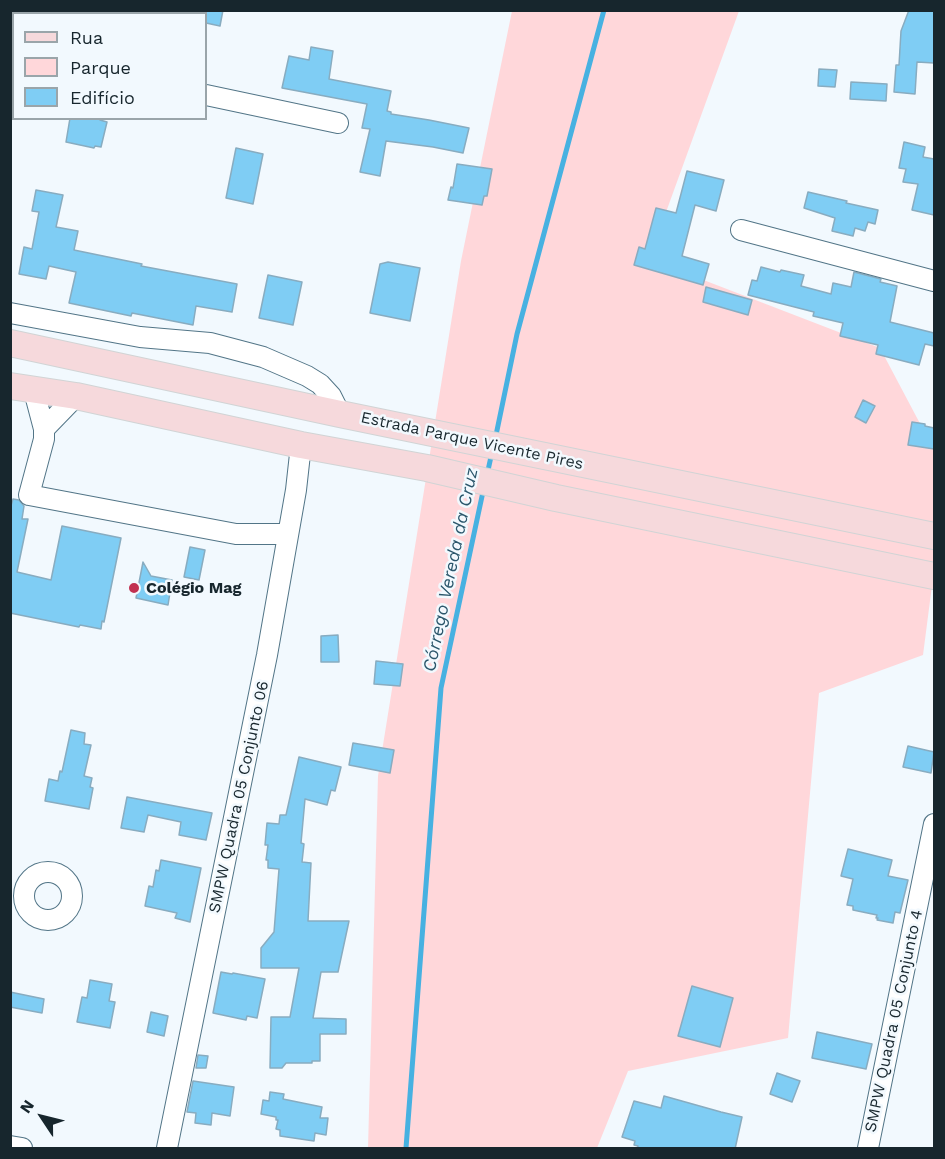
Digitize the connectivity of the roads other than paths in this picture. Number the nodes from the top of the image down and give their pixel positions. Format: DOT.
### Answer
graph roads {
  1 [pos="207,95"];
  2 [pos="338,123"];
  3 [pos="741,230"];
  4 [pos="934,281"];
  5 [pos="10,313"];
  6 [pos="10,343"];
  7 [pos="22,388"];
  8 [pos="75,396"];
  9 [pos="340,414"];
  10 [pos="44,429"];
  11 [pos="301,445"];
  12 [pos="288,534"];
  13 [pos="934,536"];
  14 [pos="934,576"];
  15 [pos="934,824"];
  16 [pos="17,890"];
  17 [pos="10,1146"];
  18 [pos="22,1149"];
  19 [pos="167,1149"];
  20 [pos="868,1149"];
  1 -- 2 [label="street"];
  3 -- 4 [label="street"];
  5 -- 9 [label="street"];
  6 -- 9 [label="main road, Estrada Parque Vicente Pires"];
  7 -- 8 [label="main road"];
  7 -- 10 [label="street"];
  8 -- 10 [label="street"];
  8 -- 11 [label="main road"];
  9 -- 13 [label="main road, Estrada Parque Vicente Pires"];
  10 -- 12 [label="street"];
  11 -- 12 [label="street, SMPW Quadra 05 Conjunto 06"];
  11 -- 14 [label="main road"];
  12 -- 19 [label="street, SMPW Quadra 05 Conjunto 06"];
  15 -- 20 [label="street, SMPW Quadra 05 Conjunto 4"];
  16 -- 16 [label="street"];
  17 -- 18 [label="street"];
}
